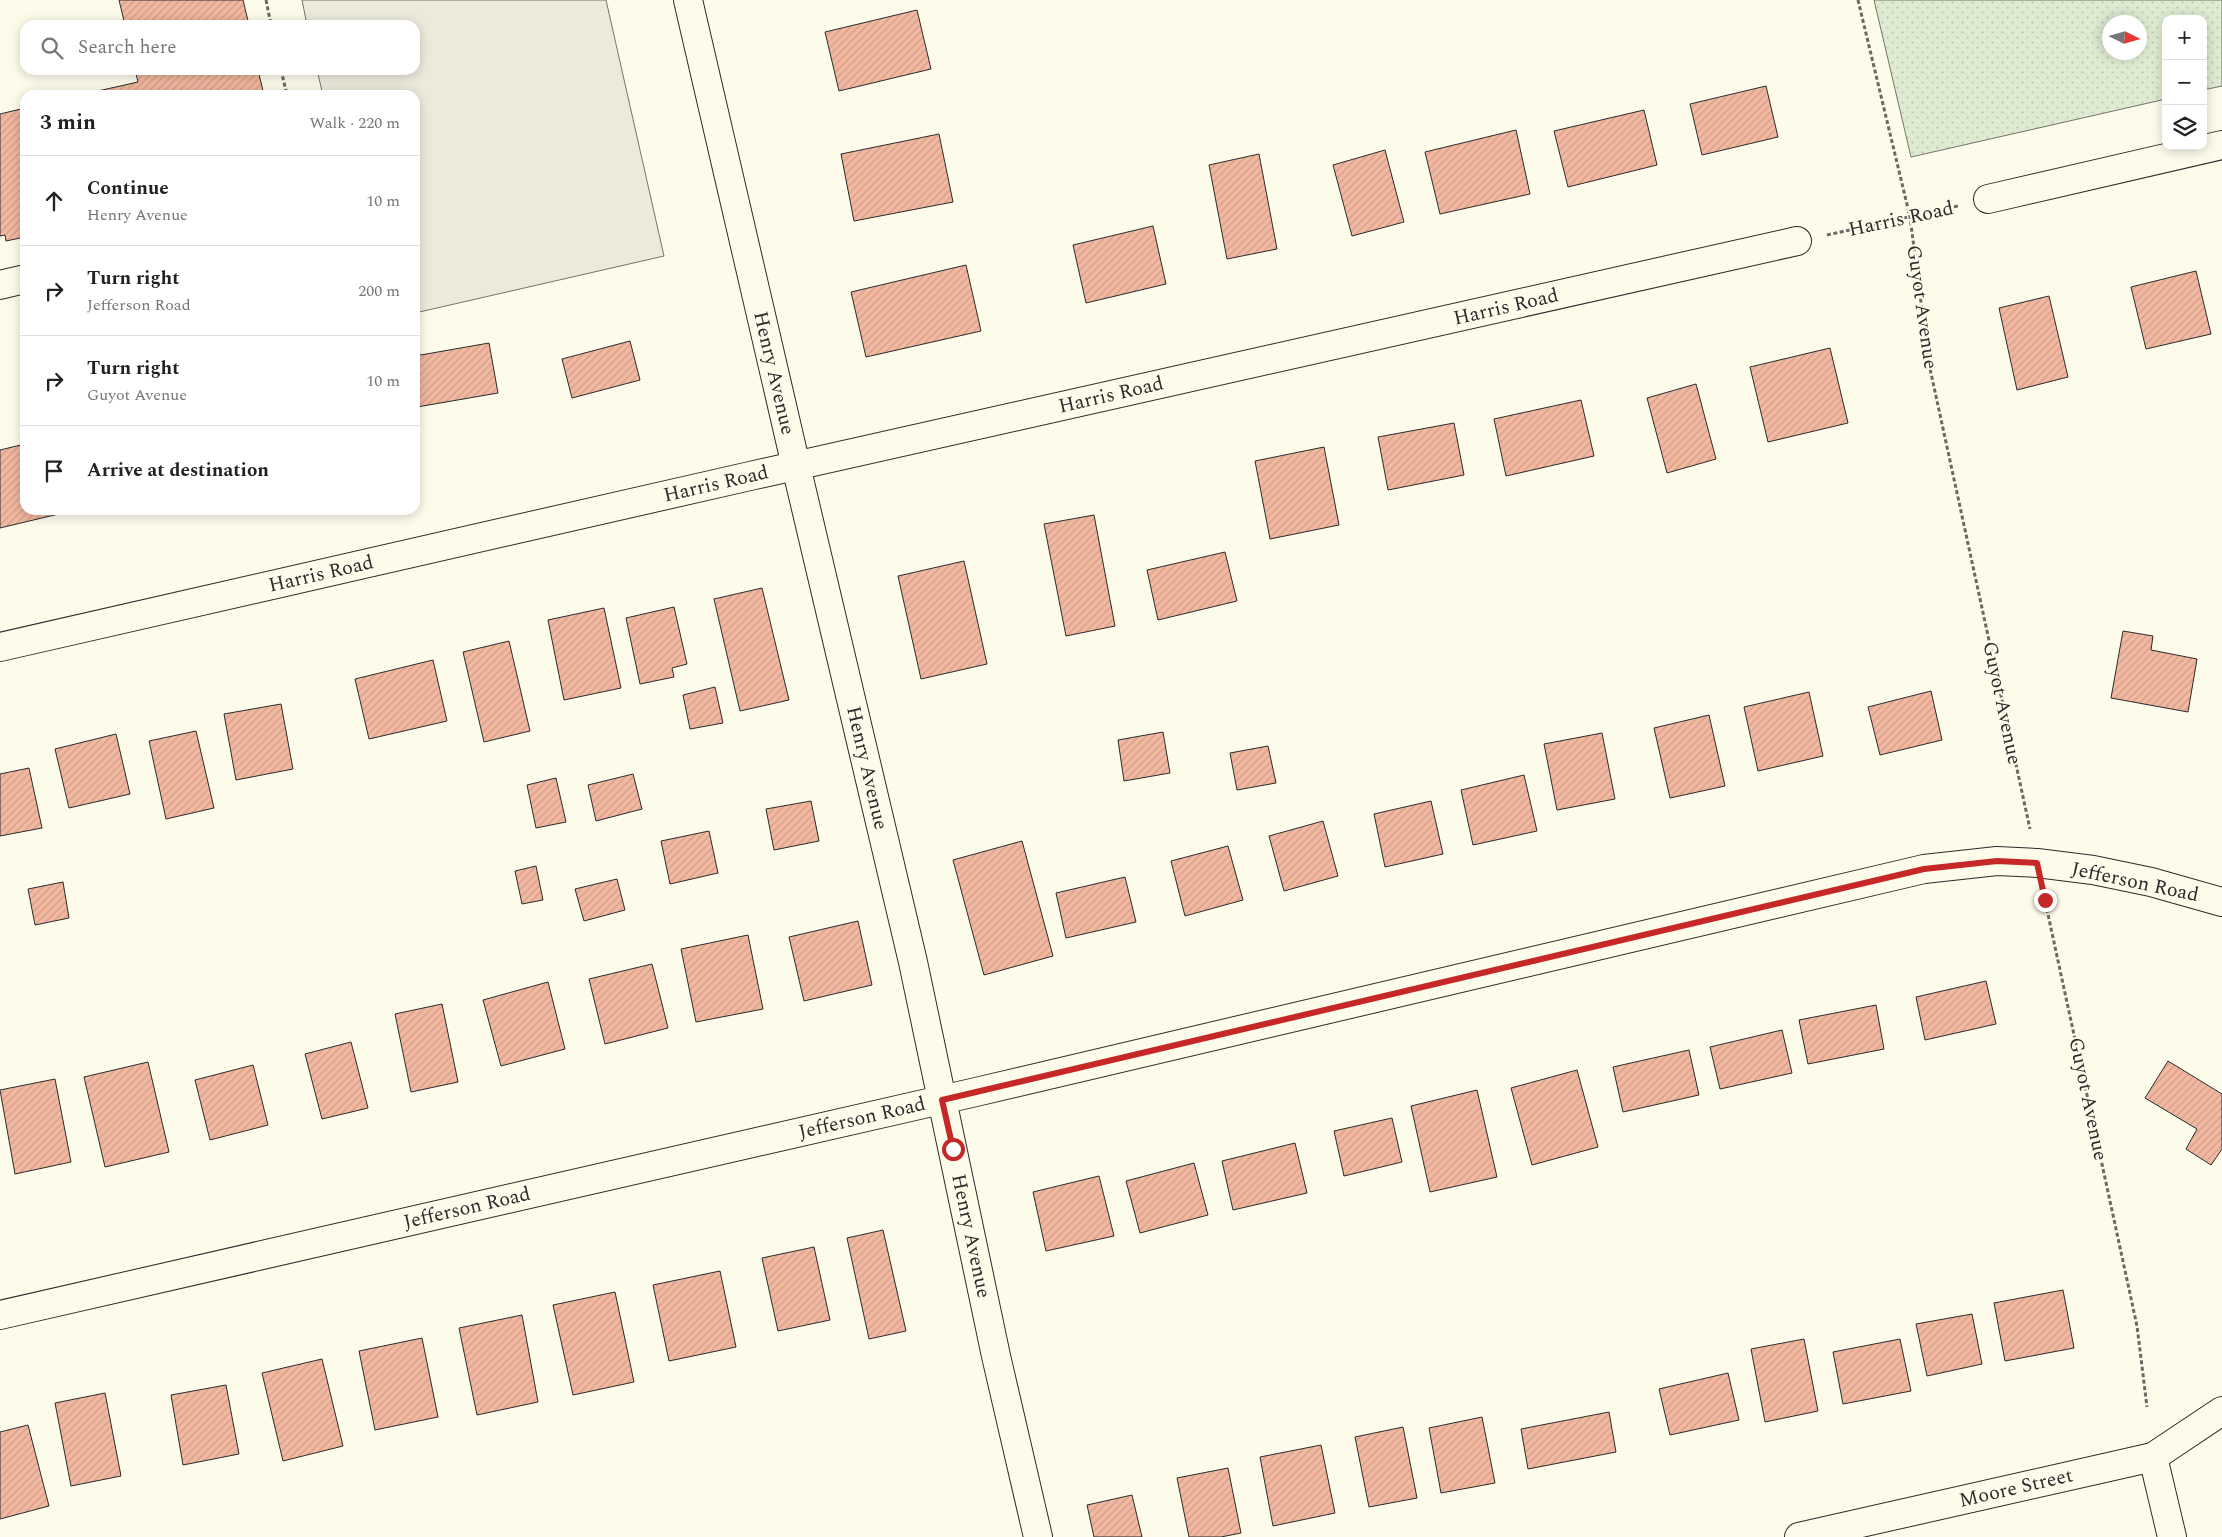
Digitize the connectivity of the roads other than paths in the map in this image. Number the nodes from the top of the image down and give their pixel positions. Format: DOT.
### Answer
graph roads {
  1 [pos="688,0"];
  2 [pos="2222,145"];
  3 [pos="1988,199"];
  4 [pos="1797,242"];
  5 [pos="20,280"];
  6 [pos="0,285"];
  7 [pos="796,466"];
  8 [pos="0,647"];
  9 [pos="2222,902"];
  10 [pos="942,1100"];
  11 [pos="0,1315"];
  12 [pos="2222,1411"];
  13 [pos="2153,1457"];
  14 [pos="1038,1537"];
  15 [pos="1799,1537"];
  16 [pos="2172,1537"];
  1 -- 7 [label="street, Henry Avenue"];
  2 -- 3 [label="street"];
  4 -- 7 [label="street, Harris Road"];
  5 -- 6 [label="street"];
  7 -- 8 [label="street, Harris Road"];
  7 -- 10 [label="street, Henry Avenue"];
  9 -- 10 [label="street, Jefferson Road"];
  10 -- 11 [label="street, Jefferson Road"];
  10 -- 14 [label="street, Henry Avenue"];
  12 -- 13 [label="street, Moore Street"];
  13 -- 15 [label="street, Moore Street"];
  13 -- 16 [label="street"];
}
